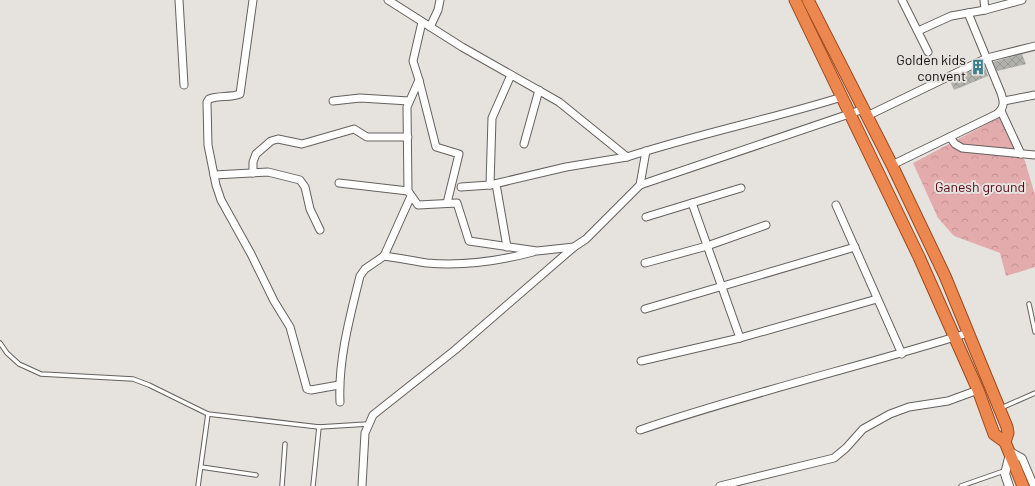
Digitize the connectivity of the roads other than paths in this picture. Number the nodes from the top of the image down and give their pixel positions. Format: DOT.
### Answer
graph roads {
  1 [pos="179,0"];
  2 [pos="253,0"];
  3 [pos="388,0"];
  4 [pos="440,0"];
  5 [pos="795,0"];
  6 [pos="808,0"];
  7 [pos="902,0"];
  8 [pos="984,0"];
  9 [pos="1022,0"];
  10 [pos="985,10"];
  11 [pos="968,13"];
  12 [pos="422,22"];
  13 [pos="430,26"];
  14 [pos="918,31"];
  15 [pos="1035,46"];
  16 [pos="928,52"];
  17 [pos="987,58"];
  18 [pos="511,75"];
  19 [pos="419,80"];
  20 [pos="184,85"];
  21 [pos="539,90"];
  22 [pos="1035,95"];
  23 [pos="842,97"];
  24 [pos="332,101"];
  25 [pos="1004,101"];
  26 [pos="410,102"];
  27 [pos="1001,111"];
  28 [pos="865,112"];
  29 [pos="850,114"];
  30 [pos="408,137"];
  31 [pos="950,137"];
  32 [pos="524,144"];
  33 [pos="646,151"];
  34 [pos="1021,154"];
  35 [pos="1035,155"];
  36 [pos="627,157"];
  37 [pos="892,165"];
  38 [pos="253,173"];
  39 [pos="214,174"];
  40 [pos="339,183"];
  41 [pos="640,184"];
  42 [pos="493,185"];
  43 [pos="461,187"];
  44 [pos="741,188"];
  45 [pos="409,194"];
  46 [pos="447,203"];
  47 [pos="692,203"];
  48 [pos="836,205"];
  49 [pos="646,217"];
  50 [pos="766,225"];
  51 [pos="320,230"];
  52 [pos="707,246"];
  53 [pos="507,247"];
  54 [pos="574,247"];
  55 [pos="855,247"];
  56 [pos="537,250"];
  57 [pos="384,256"];
  58 [pos="645,263"];
  59 [pos="722,287"];
  60 [pos="878,298"];
  61 [pos="1029,304"];
  62 [pos="645,309"];
  63 [pos="1035,332"];
  64 [pos="968,333"];
  65 [pos="955,337"];
  66 [pos="740,338"];
  67 [pos="0,343"];
  68 [pos="902,354"];
  69 [pos="641,361"];
  70 [pos="339,385"];
  71 [pos="978,390"];
  72 [pos="1035,393"];
  73 [pos="340,402"];
  74 [pos="999,410"];
  75 [pos="208,414"];
  76 [pos="368,424"];
  77 [pos="319,427"];
  78 [pos="640,430"];
  79 [pos="284,444"];
  80 [pos="1008,451"];
  81 [pos="201,467"];
  82 [pos="1005,470"];
  83 [pos="256,475"];
  84 [pos="198,486"];
  85 [pos="282,486"];
  86 [pos="313,486"];
  87 [pos="362,486"];
  88 [pos="720,486"];
  89 [pos="961,486"];
  90 [pos="1009,486"];
  91 [pos="1023,486"];
  92 [pos="1034,486"];
  1 -- 20 [label="street"];
  2 -- 39 [label="street"];
  3 -- 12 [label="street"];
  4 -- 13 [label="street"];
  5 -- 23 [label="highway"];
  6 -- 28 [label="highway"];
  7 -- 14 [label="street"];
  8 -- 10 [label="street"];
  9 -- 10 [label="street"];
  10 -- 11 [label="street"];
  11 -- 14 [label="street"];
  11 -- 17 [label="street"];
  12 -- 13 [label="street"];
  12 -- 19 [label="street"];
  13 -- 18 [label="street"];
  14 -- 16 [label="street"];
  15 -- 17 [label="street"];
  17 -- 25 [label="street"];
  17 -- 28 [label="street"];
  18 -- 21 [label="street"];
  18 -- 42 [label="street"];
  19 -- 26 [label="street"];
  19 -- 46 [label="street"];
  21 -- 32 [label="street"];
  21 -- 36 [label="street"];
  22 -- 25 [label="street"];
  23 -- 29 [label="highway"];
  23 -- 33 [label="street"];
  24 -- 26 [label="street"];
  25 -- 27 [label="street"];
  26 -- 30 [label="street"];
  27 -- 31 [label="street"];
  27 -- 34 [label="street"];
  28 -- 29 [label="street"];
  28 -- 37 [label="highway"];
  29 -- 41 [label="street"];
  29 -- 65 [label="highway"];
  30 -- 38 [label="street"];
  30 -- 45 [label="street"];
  31 -- 34 [label="street"];
  31 -- 37 [label="street"];
  33 -- 36 [label="street"];
  33 -- 41 [label="street"];
  34 -- 35 [label="street"];
  36 -- 42 [label="street"];
  37 -- 64 [label="highway"];
  38 -- 39 [label="street"];
  38 -- 51 [label="street"];
  39 -- 70 [label="street"];
  40 -- 45 [label="street"];
  41 -- 54 [label="street"];
  42 -- 43 [label="street"];
  42 -- 53 [label="street"];
  44 -- 47 [label="street"];
  45 -- 46 [label="street"];
  45 -- 57 [label="street"];
  46 -- 53 [label="street"];
  47 -- 49 [label="street"];
  47 -- 52 [label="street"];
  48 -- 55 [label="street"];
  50 -- 52 [label="street"];
  52 -- 58 [label="street"];
  52 -- 59 [label="street"];
  53 -- 56 [label="street"];
  54 -- 56 [label="street"];
  54 -- 76 [label="street"];
  55 -- 59 [label="street"];
  55 -- 60 [label="street"];
  56 -- 57 [label="street"];
  57 -- 70 [label="street"];
  59 -- 62 [label="street"];
  59 -- 66 [label="street"];
  60 -- 66 [label="street"];
  60 -- 68 [label="street"];
  61 -- 63 [label="lane"];
  64 -- 65 [label="street"];
  64 -- 74 [label="highway"];
  65 -- 68 [label="street"];
  65 -- 71 [label="highway"];
  66 -- 69 [label="street"];
  67 -- 75 [label="lane"];
  68 -- 78 [label="street"];
  70 -- 73 [label="street"];
  71 -- 80 [label="highway"];
  71 -- 88 [label="street"];
  72 -- 74 [label="lane"];
  74 -- 80 [label="highway"];
  75 -- 77 [label="lane"];
  75 -- 81 [label="lane"];
  76 -- 77 [label="lane"];
  76 -- 87 [label="street"];
  77 -- 86 [label="lane"];
  79 -- 85 [label="lane"];
  80 -- 82 [label="street"];
  80 -- 91 [label="highway"];
  80 -- 92 [label="street"];
  81 -- 83 [label="lane"];
  81 -- 84 [label="lane"];
  82 -- 89 [label="lane"];
  82 -- 90 [label="street"];
}
